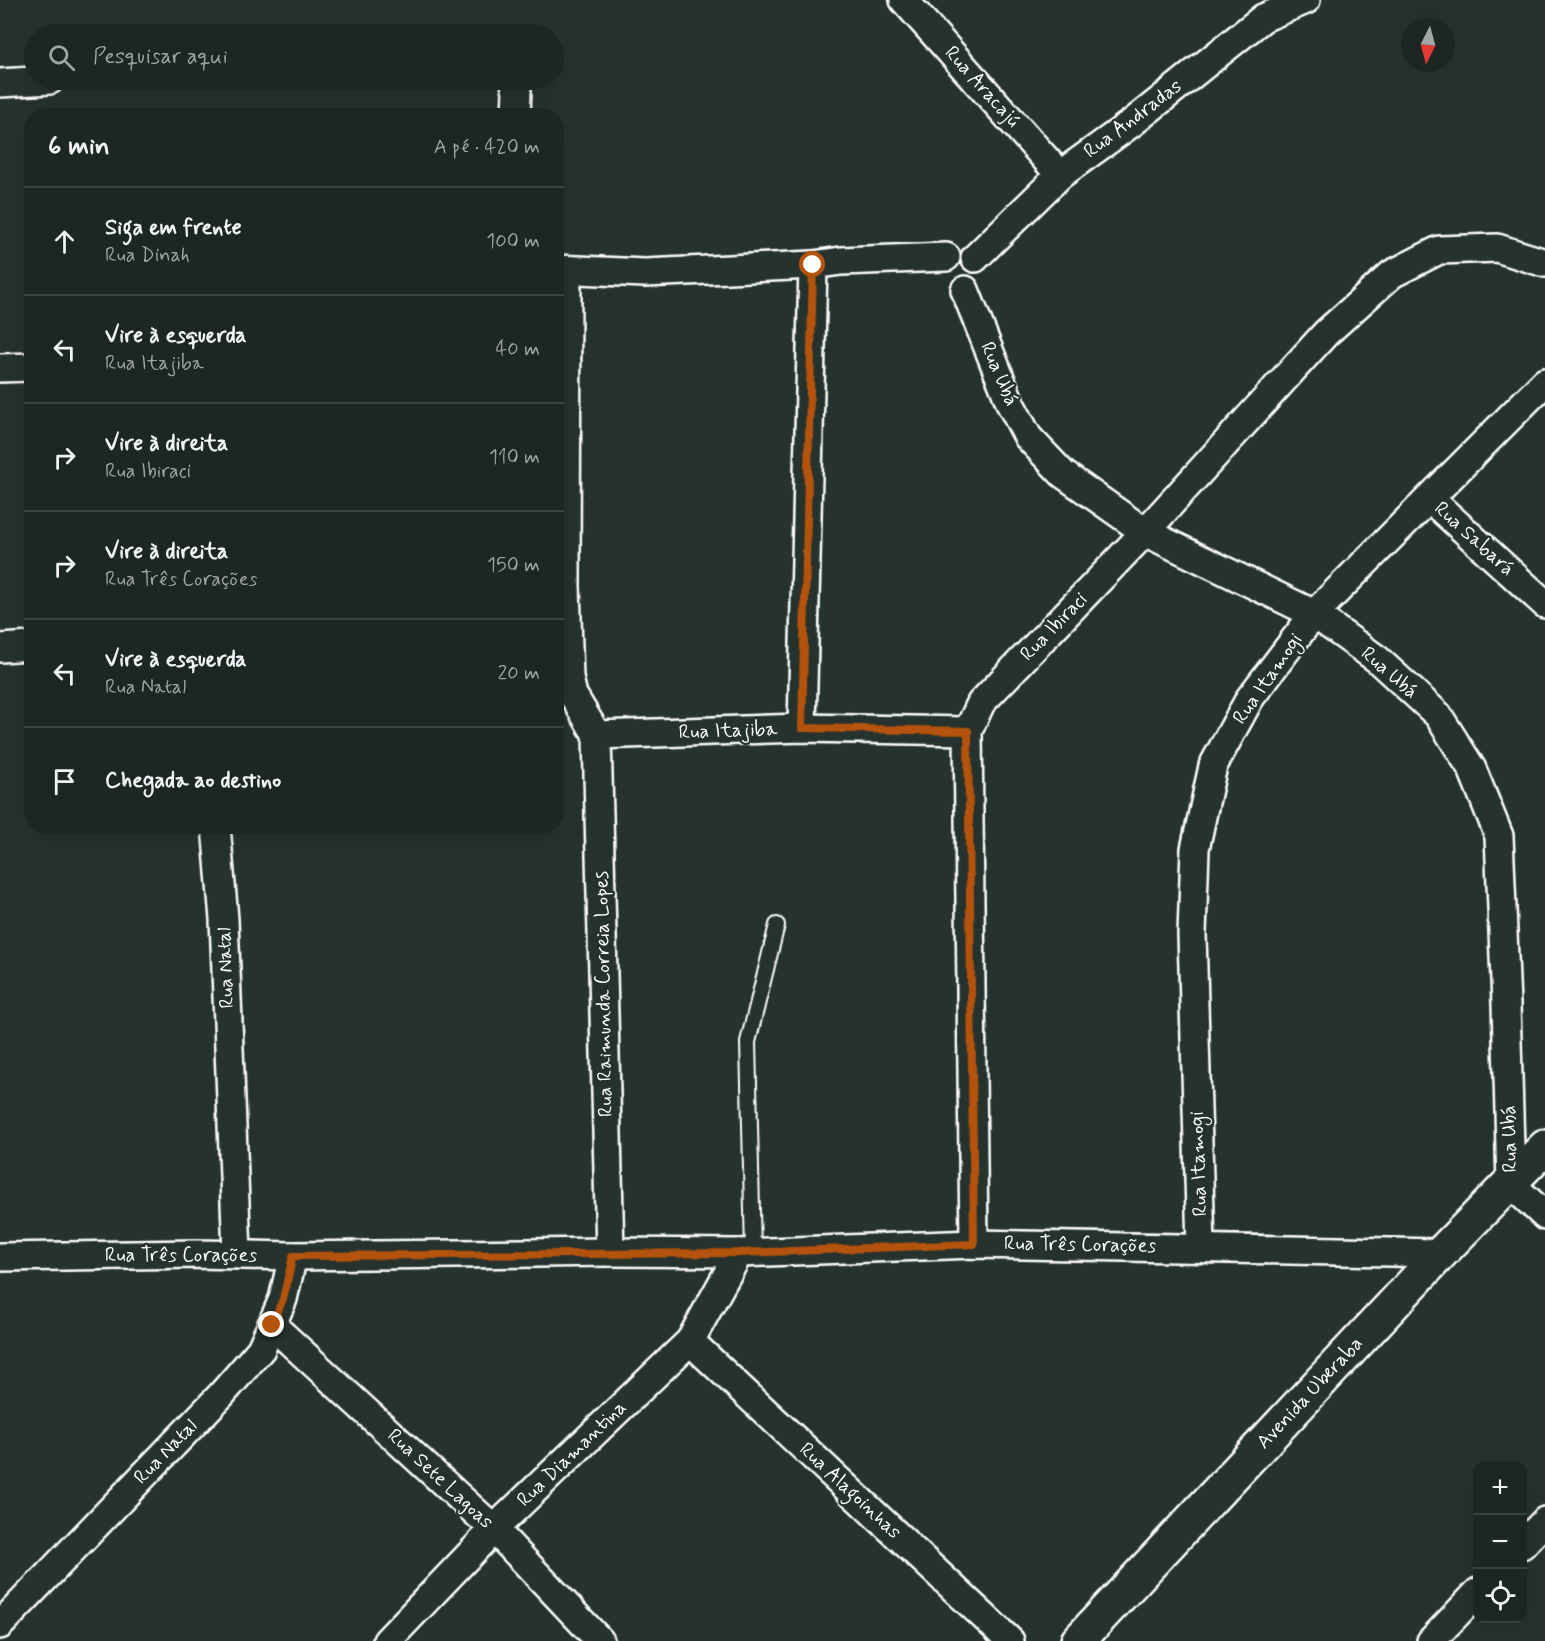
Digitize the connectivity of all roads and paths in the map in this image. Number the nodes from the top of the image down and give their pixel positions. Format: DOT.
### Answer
graph roads {
  1 [pos="904,0"];
  2 [pos="1305,0"];
  3 [pos="24,82"];
  4 [pos="0,83"];
  5 [pos="517,90"];
  6 [pos="516,108"];
  7 [pos="1060,175"];
  8 [pos="946,257"];
  9 [pos="975,258"];
  10 [pos="1545,263"];
  11 [pos="813,265"];
  12 [pos="564,270"];
  13 [pos="965,290"];
  14 [pos="24,367"];
  15 [pos="0,368"];
  16 [pos="1545,382"];
  17 [pos="564,428"];
  18 [pos="1430,499"];
  19 [pos="1146,532"];
  20 [pos="1545,604"];
  21 [pos="1314,614"];
  22 [pos="24,646"];
  23 [pos="0,648"];
  24 [pos="802,728"];
  25 [pos="968,731"];
  26 [pos="597,735"];
  27 [pos="217,834"];
  28 [pos="777,926"];
  29 [pos="1545,1148"];
  30 [pos="1511,1184"];
  31 [pos="1545,1216"];
  32 [pos="974,1244"];
  33 [pos="1201,1247"];
  34 [pos="610,1252"];
  35 [pos="746,1253"];
  36 [pos="1441,1253"];
  37 [pos="237,1254"];
  38 [pos="293,1256"];
  39 [pos="0,1257"];
  40 [pos="272,1325"];
  41 [pos="690,1341"];
  42 [pos="1545,1521"];
  43 [pos="494,1529"];
  44 [pos="1527,1540"];
  45 [pos="1473,1597"];
  46 [pos="0,1625"];
  47 [pos="387,1641"];
  48 [pos="600,1641"];
  49 [pos="1010,1641"];
  50 [pos="1078,1641"];
  51 [pos="1431,1641"];
  1 -- 7 [label="street, Rua Aracajú"];
  2 -- 7 [label="street, Rua Andradas"];
  3 -- 4 [label="street"];
  5 -- 6 [label="street"];
  7 -- 9 [label="street, Rua Andradas"];
  8 -- 9 [label="street"];
  8 -- 11 [label="street"];
  8 -- 13 [label="street"];
  9 -- 13 [label="street"];
  10 -- 19 [label="street, Rua Ibiraci"];
  11 -- 12 [label="street"];
  11 -- 24 [label="street"];
  13 -- 19 [label="street, Rua Ubá"];
  14 -- 15 [label="street"];
  16 -- 18 [label="street, Rua Itamogi"];
  17 -- 26 [label="street"];
  18 -- 20 [label="street, Rua Sabará"];
  18 -- 21 [label="street, Rua Itamogi"];
  19 -- 21 [label="street, Rua Ubá"];
  19 -- 25 [label="street, Rua Ibiraci"];
  21 -- 30 [label="street, Rua Ubá"];
  21 -- 33 [label="street, Rua Itamogi"];
  22 -- 23 [label="street"];
  24 -- 25 [label="street, Rua Itajiba"];
  24 -- 26 [label="street, Rua Itajiba"];
  25 -- 32 [label="street, Rua Ibiraci"];
  26 -- 34 [label="street, Rua Raimunda Correia Lopes"];
  27 -- 37 [label="street, Rua Natal"];
  28 -- 35 [label="lane"];
  29 -- 30 [label="street, Avenida Uberaba"];
  30 -- 31 [label="street, Rua Ubá"];
  30 -- 36 [label="street, Avenida Uberaba"];
  32 -- 33 [label="street, Rua Três Corações"];
  32 -- 35 [label="street, Rua Três Corações"];
  33 -- 36 [label="street, Rua Três Corações"];
  34 -- 35 [label="street, Rua Três Corações"];
  34 -- 38 [label="street, Rua Três Corações"];
  35 -- 41 [label="street, Rua Diamantina"];
  36 -- 50 [label="street, Avenida Uberaba"];
  37 -- 38 [label="street, Rua Três Corações"];
  37 -- 39 [label="street, Rua Três Corações"];
  38 -- 40 [label="street, Rua Natal"];
  40 -- 43 [label="street, Rua Sete Lagoas"];
  40 -- 46 [label="street, Rua Natal"];
  41 -- 43 [label="street, Rua Diamantina"];
  41 -- 49 [label="street, Rua Alagoinhas"];
  42 -- 44 [label="street"];
  43 -- 47 [label="street, Rua Diamantina"];
  43 -- 48 [label="street, Rua Sete Lagoas"];
  45 -- 51 [label="street"];
}
